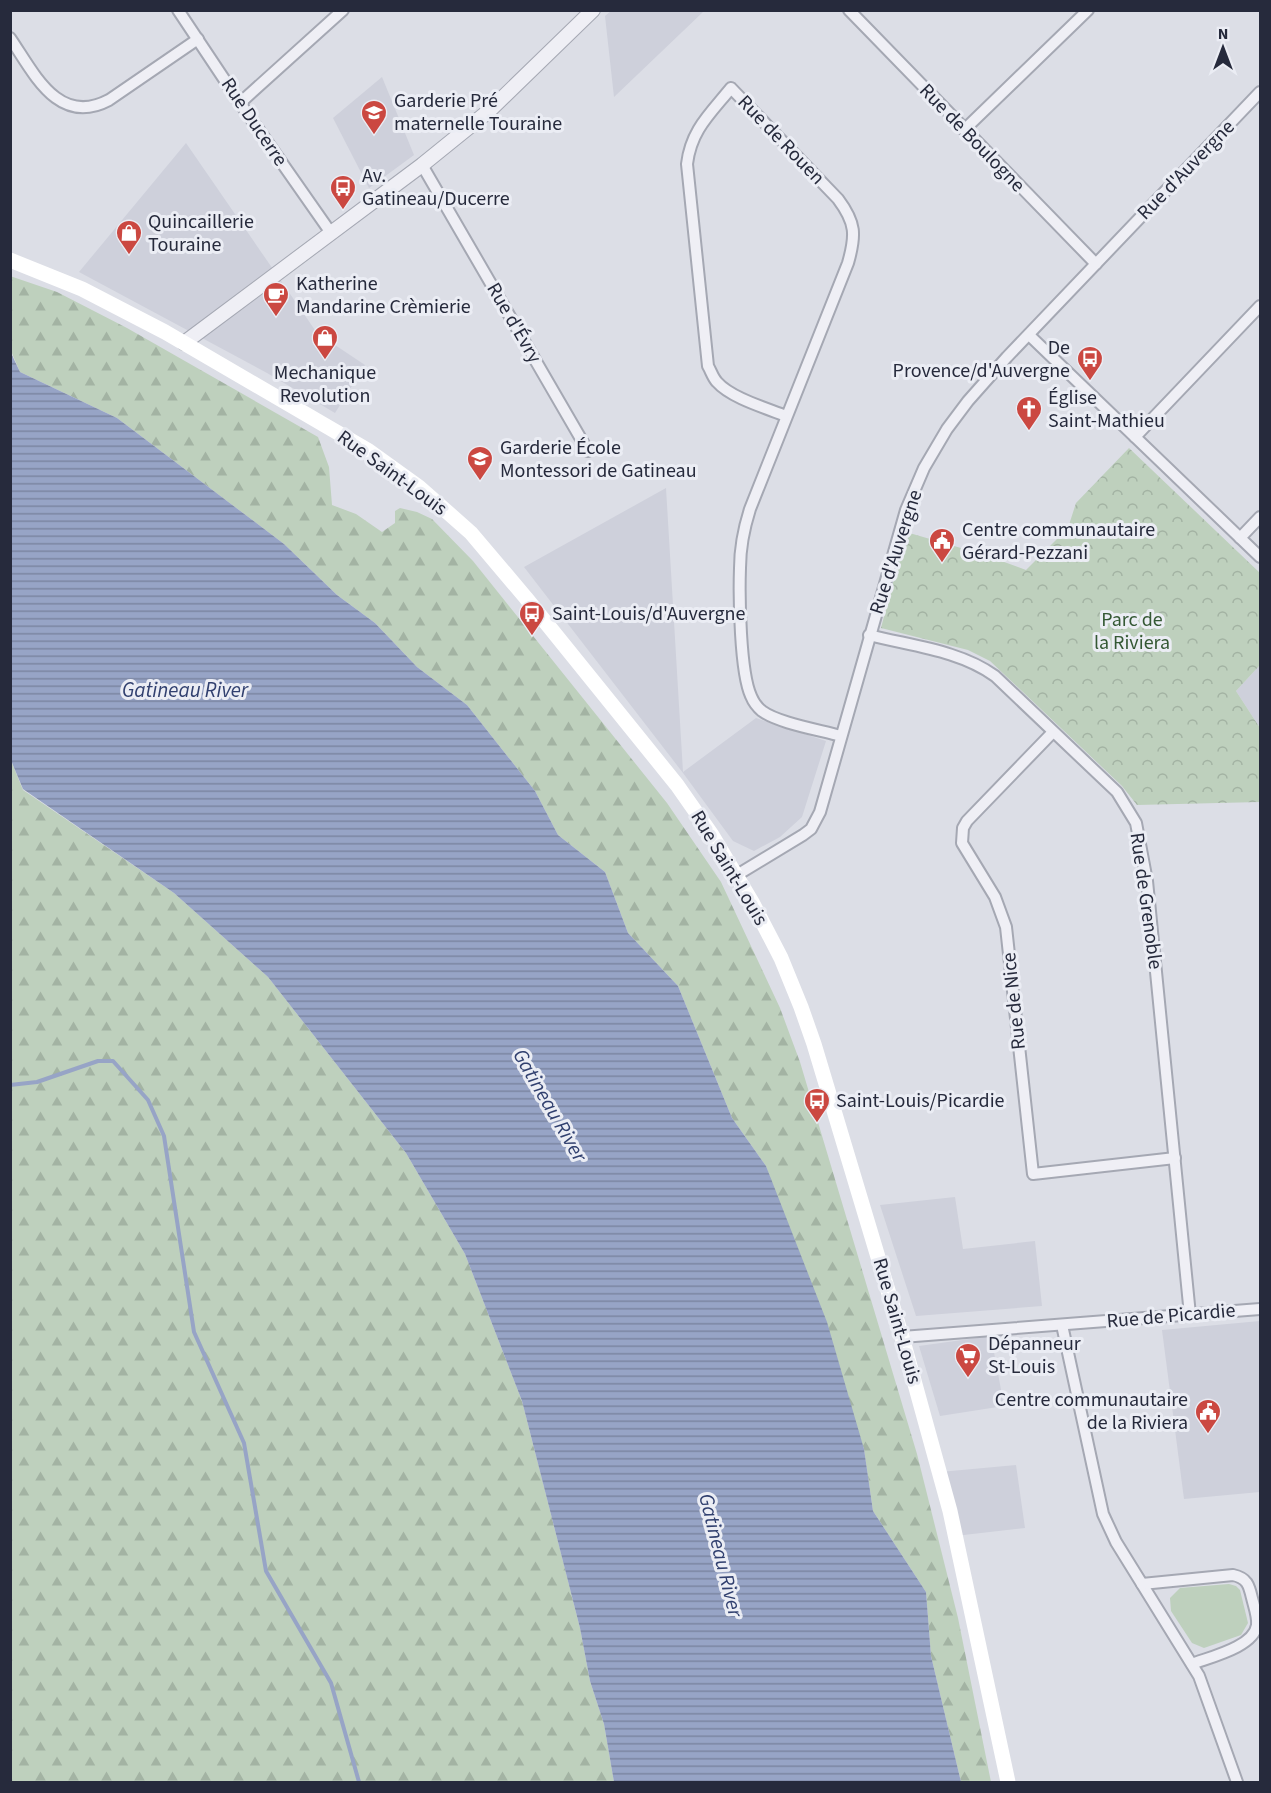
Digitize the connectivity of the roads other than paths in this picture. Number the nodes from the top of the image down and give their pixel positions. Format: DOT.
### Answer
graph roads {
  1 [pos="178,10"];
  2 [pos="343,10"];
  3 [pos="849,10"];
  4 [pos="1088,10"];
  5 [pos="588,13"];
  6 [pos="10,38"];
  7 [pos="198,39"];
  8 [pos="1260,92"];
  9 [pos="240,103"];
  10 [pos="964,130"];
  11 [pos="422,165"];
  12 [pos="331,233"];
  13 [pos="10,260"];
  14 [pos="1095,264"];
  15 [pos="1260,306"];
  16 [pos="1029,335"];
  17 [pos="184,343"];
  18 [pos="786,416"];
  19 [pos="1135,437"];
  20 [pos="588,451"];
  21 [pos="1260,517"];
  22 [pos="1240,538"];
  23 [pos="1260,557"];
  24 [pos="869,635"];
  25 [pos="1053,732"];
  26 [pos="841,736"];
  27 [pos="737,875"];
  28 [pos="1175,1158"];
  29 [pos="1260,1309"];
  30 [pos="1190,1316"];
  31 [pos="1062,1325"];
  32 [pos="902,1337"];
  33 [pos="1142,1584"];
  34 [pos="1192,1664"];
  35 [pos="1008,1782"];
  36 [pos="1237,1782"];
  1 -- 7 [label="street, Rue Ducerre"];
  2 -- 9 [label="street"];
  3 -- 10 [label="street, Rue de Boulogne"];
  4 -- 10 [label="street"];
  5 -- 11 [label="street"];
  6 -- 7 [label="street"];
  7 -- 9 [label="street, Rue Ducerre"];
  8 -- 14 [label="street, Rue d'Auvergne"];
  9 -- 12 [label="street, Rue Ducerre"];
  10 -- 14 [label="street, Rue de Boulogne"];
  11 -- 12 [label="street"];
  11 -- 20 [label="street, Rue d'Évry"];
  12 -- 17 [label="street"];
  13 -- 17 [label="main road, Rue Saint-Louis"];
  14 -- 16 [label="street, Rue d'Auvergne"];
  15 -- 19 [label="street"];
  16 -- 19 [label="street"];
  16 -- 24 [label="street, Rue d'Auvergne"];
  17 -- 27 [label="main road, Rue Saint-Louis"];
  18 -- 18 [label="street, Rue de Rouen"];
  18 -- 26 [label="street, Rue de Rouen"];
  19 -- 22 [label="street"];
  21 -- 22 [label="street"];
  22 -- 23 [label="street"];
  24 -- 25 [label="street, Rue de Grenoble"];
  24 -- 26 [label="street, Rue d'Auvergne"];
  25 -- 28 [label="street, Rue de Grenoble"];
  25 -- 28 [label="street, Rue de Nice"];
  26 -- 27 [label="street, Rue d'Auvergne"];
  27 -- 32 [label="main road, Rue Saint-Louis"];
  28 -- 30 [label="street, Rue de Grenoble"];
  29 -- 30 [label="street, Rue de Picardie"];
  30 -- 31 [label="street, Rue de Picardie"];
  31 -- 32 [label="street, Rue de Picardie"];
  31 -- 33 [label="street"];
  32 -- 35 [label="main road, Rue Saint-Louis"];
  33 -- 34 [label="street"];
  33 -- 34 [label="street"];
  34 -- 36 [label="street"];
}
